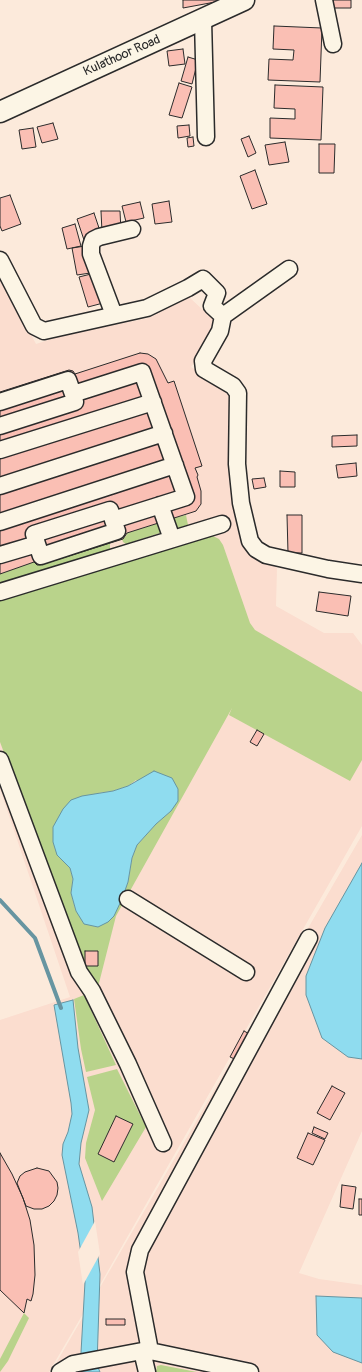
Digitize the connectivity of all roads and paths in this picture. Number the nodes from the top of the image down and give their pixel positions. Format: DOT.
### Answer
graph roads {
  1 [pos="244,0"];
  2 [pos="324,0"];
  3 [pos="203,20"];
  4 [pos="333,44"];
  5 [pos="0,112"];
  6 [pos="206,137"];
  7 [pos="132,229"];
  8 [pos="0,260"];
  9 [pos="289,269"];
  10 [pos="114,315"];
  11 [pos="223,316"];
  12 [pos="73,394"];
  13 [pos="0,402"];
  14 [pos="153,402"];
  15 [pos="0,426"];
  16 [pos="164,433"];
  17 [pos="0,450"];
  18 [pos="175,465"];
  19 [pos="0,486"];
  20 [pos="160,505"];
  21 [pos="0,522"];
  22 [pos="222,524"];
  23 [pos="113,526"];
  24 [pos="172,539"];
  25 [pos="37,544"];
  26 [pos="0,555"];
  27 [pos="122,555"];
  28 [pos="362,574"];
  29 [pos="0,592"];
  30 [pos="0,760"];
  31 [pos="128,899"];
  32 [pos="309,938"];
  33 [pos="246,972"];
  34 [pos="164,1144"];
  35 [pos="146,1351"];
  36 [pos="67,1368"];
  37 [pos="147,1372"];
  38 [pos="250,1372"];
  1 -- 3 [label="main road, Kulathoor Road"];
  2 -- 4 [label="street"];
  3 -- 5 [label="main road, Kulathoor Road"];
  3 -- 6 [label="street"];
  7 -- 10 [label="street"];
  8 -- 10 [label="street"];
  9 -- 11 [label="street"];
  10 -- 11 [label="street"];
  11 -- 28 [label="street"];
  12 -- 13 [label="street"];
  12 -- 14 [label="street"];
  12 -- 15 [label="street"];
  14 -- 16 [label="street"];
  14 -- 17 [label="street"];
  16 -- 18 [label="street"];
  16 -- 19 [label="street"];
  18 -- 20 [label="street"];
  18 -- 21 [label="street"];
  20 -- 23 [label="street"];
  20 -- 24 [label="street"];
  22 -- 24 [label="street"];
  23 -- 25 [label="street"];
  23 -- 25 [label="street"];
  23 -- 27 [label="street"];
  24 -- 27 [label="street"];
  25 -- 26 [label="street"];
  27 -- 29 [label="street"];
  30 -- 34 [label="street"];
  31 -- 33 [label="street"];
  32 -- 35 [label="street"];
  35 -- 36 [label="street"];
  35 -- 37 [label="street"];
  35 -- 38 [label="street"];
}
